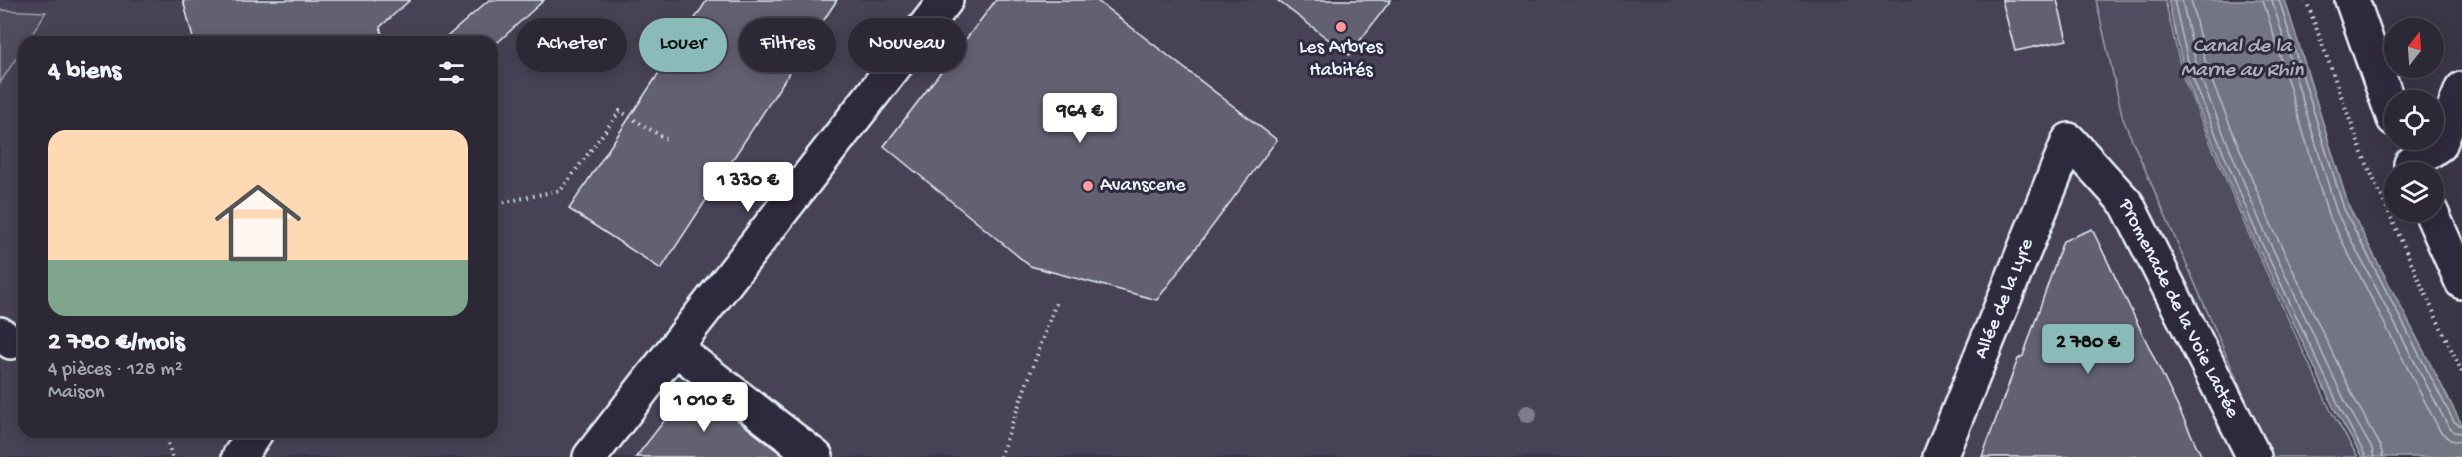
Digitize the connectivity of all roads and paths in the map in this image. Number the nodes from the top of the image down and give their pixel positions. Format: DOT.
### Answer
graph roads {
  1 [pos="946,0"];
  2 [pos="2306,0"];
  3 [pos="2352,0"];
  4 [pos="2462,89"];
  5 [pos="2384,91"];
  6 [pos="666,139"];
  7 [pos="2069,140"];
  8 [pos="2409,159"];
  9 [pos="498,204"];
  10 [pos="2435,222"];
  11 [pos="2462,282"];
  12 [pos="1057,300"];
  13 [pos="675,348"];
  14 [pos="2462,372"];
  15 [pos="167,438"];
  16 [pos="252,438"];
  17 [pos="172,457"];
  18 [pos="239,457"];
  19 [pos="590,457"];
  20 [pos="816,457"];
  21 [pos="1000,457"];
  22 [pos="1940,457"];
  23 [pos="2254,457"];
  1 -- 13 [label="street"];
  2 -- 14 [label="path"];
  3 -- 5 [label="street"];
  4 -- 8 [label="street"];
  6 -- 9 [label="path"];
  7 -- 22 [label="street, Allée de la Lyre"];
  7 -- 23 [label="street, Promenade de la Voie Lactée"];
  10 -- 11 [label="street"];
  12 -- 21 [label="path"];
  13 -- 19 [label="street"];
  13 -- 20 [label="street"];
  15 -- 17 [label="path"];
  16 -- 18 [label="street"];
}
